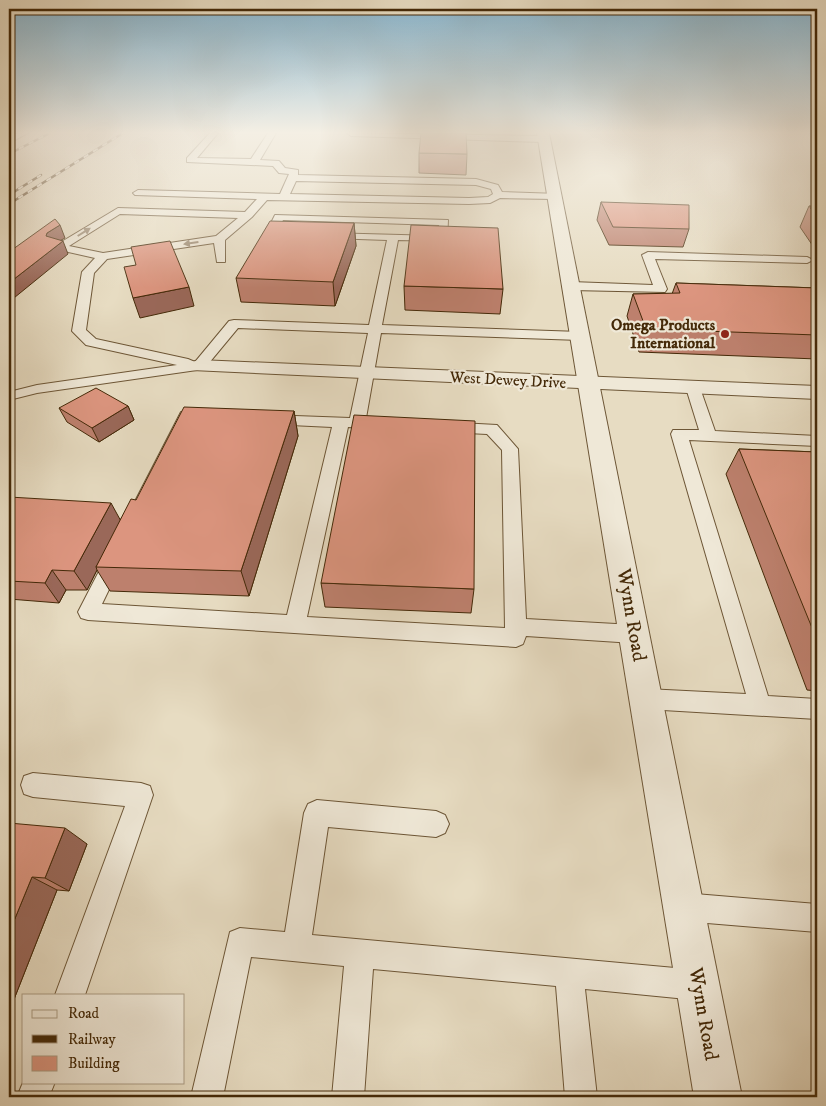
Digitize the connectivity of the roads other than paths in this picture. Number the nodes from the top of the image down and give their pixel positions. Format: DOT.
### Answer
graph roads {
  1 [pos="289,185"];
  2 [pos="486,185"];
  3 [pos="553,185"];
  4 [pos="138,193"];
  5 [pos="498,195"];
  6 [pos="555,196"];
  7 [pos="264,197"];
  8 [pos="284,197"];
  9 [pos="248,215"];
  10 [pos="299,234"];
  11 [pos="318,235"];
  12 [pos="393,237"];
  13 [pos="219,239"];
  14 [pos="102,256"];
  15 [pos="221,260"];
  16 [pos="807,260"];
  17 [pos="571,286"];
  18 [pos="375,329"];
  19 [pos="580,336"];
  20 [pos="199,366"];
  21 [pos="366,373"];
  22 [pos="589,383"];
  23 [pos="692,388"];
  24 [pos="817,393"];
  25 [pos="9,396"];
  26 [pos="349,422"];
  27 [pos="709,436"];
  28 [pos="817,441"];
  29 [pos="295,624"];
  30 [pos="516,627"];
  31 [pos="634,634"];
  32 [pos="646,699"];
  33 [pos="760,705"];
  34 [pos="817,709"];
  35 [pos="33,786"];
  36 [pos="436,824"];
  37 [pos="683,907"];
  38 [pos="817,918"];
  39 [pos="296,948"];
  40 [pos="360,953"];
  41 [pos="569,972"];
  42 [pos="697,985"];
  43 [pos="70,994"];
  44 [pos="38,1084"];
  45 [pos="34,1097"];
  46 [pos="207,1097"];
  47 [pos="348,1097"];
  48 [pos="581,1097"];
  49 [pos="718,1097"];
  1 -- 8 [label="lane"];
  2 -- 5 [label="lane"];
  3 -- 6 [label="street, Wynn Road"];
  4 -- 7 [label="lane"];
  5 -- 6 [label="lane"];
  5 -- 8 [label="lane"];
  6 -- 17 [label="street, Wynn Road"];
  7 -- 8 [label="lane"];
  7 -- 9 [label="lane"];
  9 -- 13 [label="lane"];
  14 -- 9 [label="lane, one-way"];
  10 -- 12 [label="lane"];
  11 -- 12 [label="lane"];
  12 -- 18 [label="lane"];
  13 -- 14 [label="lane, one-way"];
  13 -- 15 [label="lane"];
  14 -- 20 [label="lane"];
  16 -- 17 [label="lane"];
  17 -- 19 [label="street, Wynn Road"];
  18 -- 19 [label="lane"];
  18 -- 20 [label="lane"];
  18 -- 21 [label="lane"];
  19 -- 22 [label="street, Wynn Road"];
  20 -- 21 [label="street, West Dewey Drive"];
  20 -- 25 [label="lane"];
  21 -- 22 [label="street, West Dewey Drive"];
  21 -- 26 [label="lane"];
  22 -- 23 [label="street, West Dewey Drive"];
  22 -- 31 [label="street, Wynn Road"];
  23 -- 24 [label="street, West Dewey Drive"];
  23 -- 27 [label="lane"];
  26 -- 29 [label="lane"];
  26 -- 29 [label="lane"];
  26 -- 30 [label="lane"];
  27 -- 28 [label="lane"];
  27 -- 33 [label="lane"];
  29 -- 30 [label="lane"];
  30 -- 31 [label="lane"];
  31 -- 32 [label="street, Wynn Road"];
  32 -- 33 [label="lane"];
  32 -- 37 [label="street, Wynn Road"];
  33 -- 34 [label="lane"];
  35 -- 43 [label="lane"];
  36 -- 39 [label="lane"];
  37 -- 38 [label="lane"];
  37 -- 42 [label="street, Wynn Road"];
  39 -- 40 [label="lane"];
  39 -- 46 [label="lane"];
  40 -- 41 [label="lane"];
  40 -- 47 [label="lane"];
  41 -- 42 [label="lane"];
  41 -- 48 [label="lane"];
  42 -- 49 [label="street, Wynn Road"];
  44 -- 45 [label="lane"];
}
